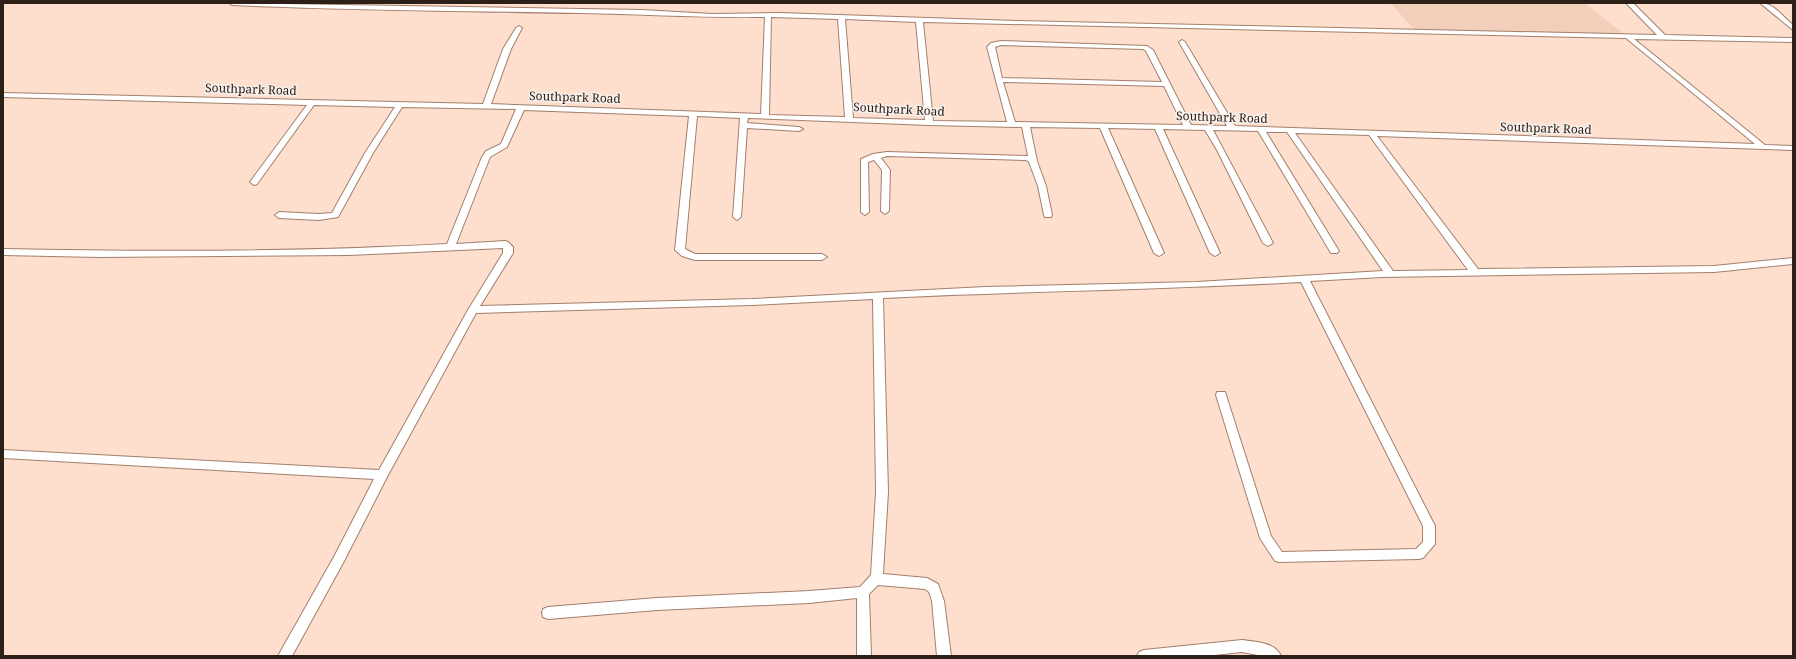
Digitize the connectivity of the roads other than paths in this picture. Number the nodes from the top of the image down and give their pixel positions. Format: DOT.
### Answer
graph roads {
  1 [pos="232,3"];
  2 [pos="1628,3"];
  3 [pos="1763,3"];
  4 [pos="768,15"];
  5 [pos="841,17"];
  6 [pos="919,20"];
  7 [pos="519,28"];
  8 [pos="1793,28"];
  9 [pos="1627,36"];
  10 [pos="1663,37"];
  11 [pos="1793,40"];
  12 [pos="1182,42"];
  13 [pos="998,80"];
  14 [pos="1166,84"];
  15 [pos="3,95"];
  16 [pos="312,103"];
  17 [pos="400,105"];
  18 [pos="486,106"];
  19 [pos="521,107"];
  20 [pos="693,113"];
  21 [pos="744,115"];
  22 [pos="765,116"];
  23 [pos="849,119"];
  24 [pos="929,123"];
  25 [pos="743,125"];
  26 [pos="1012,125"];
  27 [pos="1026,125"];
  28 [pos="1103,126"];
  29 [pos="1158,127"];
  30 [pos="1189,128"];
  31 [pos="1208,128"];
  32 [pos="1232,128"];
  33 [pos="799,129"];
  34 [pos="1261,130"];
  35 [pos="1290,131"];
  36 [pos="1372,134"];
  37 [pos="1762,146"];
  38 [pos="1793,148"];
  39 [pos="876,156"];
  40 [pos="1033,160"];
  41 [pos="254,182"];
  42 [pos="885,211"];
  43 [pos="865,212"];
  44 [pos="279,215"];
  45 [pos="1048,215"];
  46 [pos="737,217"];
  47 [pos="1268,243"];
  48 [pos="451,246"];
  49 [pos="1334,251"];
  50 [pos="3,252"];
  51 [pos="1159,253"];
  52 [pos="1215,254"];
  53 [pos="822,257"];
  54 [pos="1793,261"];
  55 [pos="1476,272"];
  56 [pos="1390,274"];
  57 [pos="1304,278"];
  58 [pos="878,296"];
  59 [pos="473,310"];
  60 [pos="1221,394"];
  61 [pos="3,454"];
  62 [pos="382,476"];
  63 [pos="874,579"];
  64 [pos="863,592"];
  65 [pos="548,613"];
  66 [pos="285,656"];
  67 [pos="864,656"];
  68 [pos="944,656"];
  69 [pos="1144,656"];
  70 [pos="1274,656"];
  1 -- 4 [label="street"];
  2 -- 10 [label="street"];
  3 -- 8 [label="street"];
  4 -- 5 [label="street"];
  4 -- 22 [label="street"];
  5 -- 6 [label="street"];
  5 -- 23 [label="street"];
  6 -- 9 [label="street"];
  6 -- 24 [label="street"];
  7 -- 18 [label="street"];
  9 -- 10 [label="street"];
  9 -- 37 [label="street"];
  10 -- 11 [label="street"];
  12 -- 32 [label="street"];
  13 -- 14 [label="street"];
  13 -- 14 [label="street"];
  13 -- 26 [label="street"];
  14 -- 30 [label="street"];
  15 -- 16 [label="street, Southpark Road"];
  16 -- 17 [label="street, Southpark Road"];
  16 -- 41 [label="street"];
  17 -- 18 [label="street, Southpark Road"];
  17 -- 44 [label="street"];
  18 -- 19 [label="street, Southpark Road"];
  19 -- 20 [label="street, Southpark Road"];
  19 -- 48 [label="street"];
  20 -- 21 [label="street, Southpark Road"];
  20 -- 53 [label="street"];
  21 -- 22 [label="street, Southpark Road"];
  21 -- 25 [label="street"];
  22 -- 23 [label="street, Southpark Road"];
  23 -- 24 [label="street, Southpark Road"];
  24 -- 26 [label="street, Southpark Road"];
  25 -- 33 [label="street"];
  25 -- 46 [label="street"];
  26 -- 27 [label="street, Southpark Road"];
  27 -- 28 [label="street, Southpark Road"];
  27 -- 40 [label="street"];
  28 -- 29 [label="street, Southpark Road"];
  28 -- 51 [label="street"];
  29 -- 30 [label="street, Southpark Road"];
  29 -- 52 [label="street"];
  30 -- 31 [label="street, Southpark Road"];
  31 -- 32 [label="street, Southpark Road"];
  31 -- 47 [label="street"];
  32 -- 34 [label="street, Southpark Road"];
  34 -- 35 [label="street, Southpark Road"];
  34 -- 49 [label="street"];
  35 -- 36 [label="street, Southpark Road"];
  35 -- 56 [label="street"];
  36 -- 37 [label="street, Southpark Road"];
  36 -- 55 [label="street"];
  37 -- 38 [label="street, Southpark Road"];
  39 -- 40 [label="street"];
  39 -- 42 [label="street"];
  39 -- 43 [label="street"];
  40 -- 45 [label="street"];
  48 -- 50 [label="street"];
  48 -- 59 [label="street"];
  54 -- 55 [label="street"];
  55 -- 56 [label="street"];
  56 -- 57 [label="street"];
  57 -- 58 [label="street"];
  57 -- 60 [label="street"];
  58 -- 59 [label="street"];
  58 -- 63 [label="street"];
  59 -- 62 [label="street"];
  61 -- 62 [label="street"];
  62 -- 66 [label="street"];
  63 -- 64 [label="street"];
  63 -- 68 [label="street"];
  64 -- 65 [label="street"];
  64 -- 67 [label="street"];
  69 -- 70 [label="street"];
}
